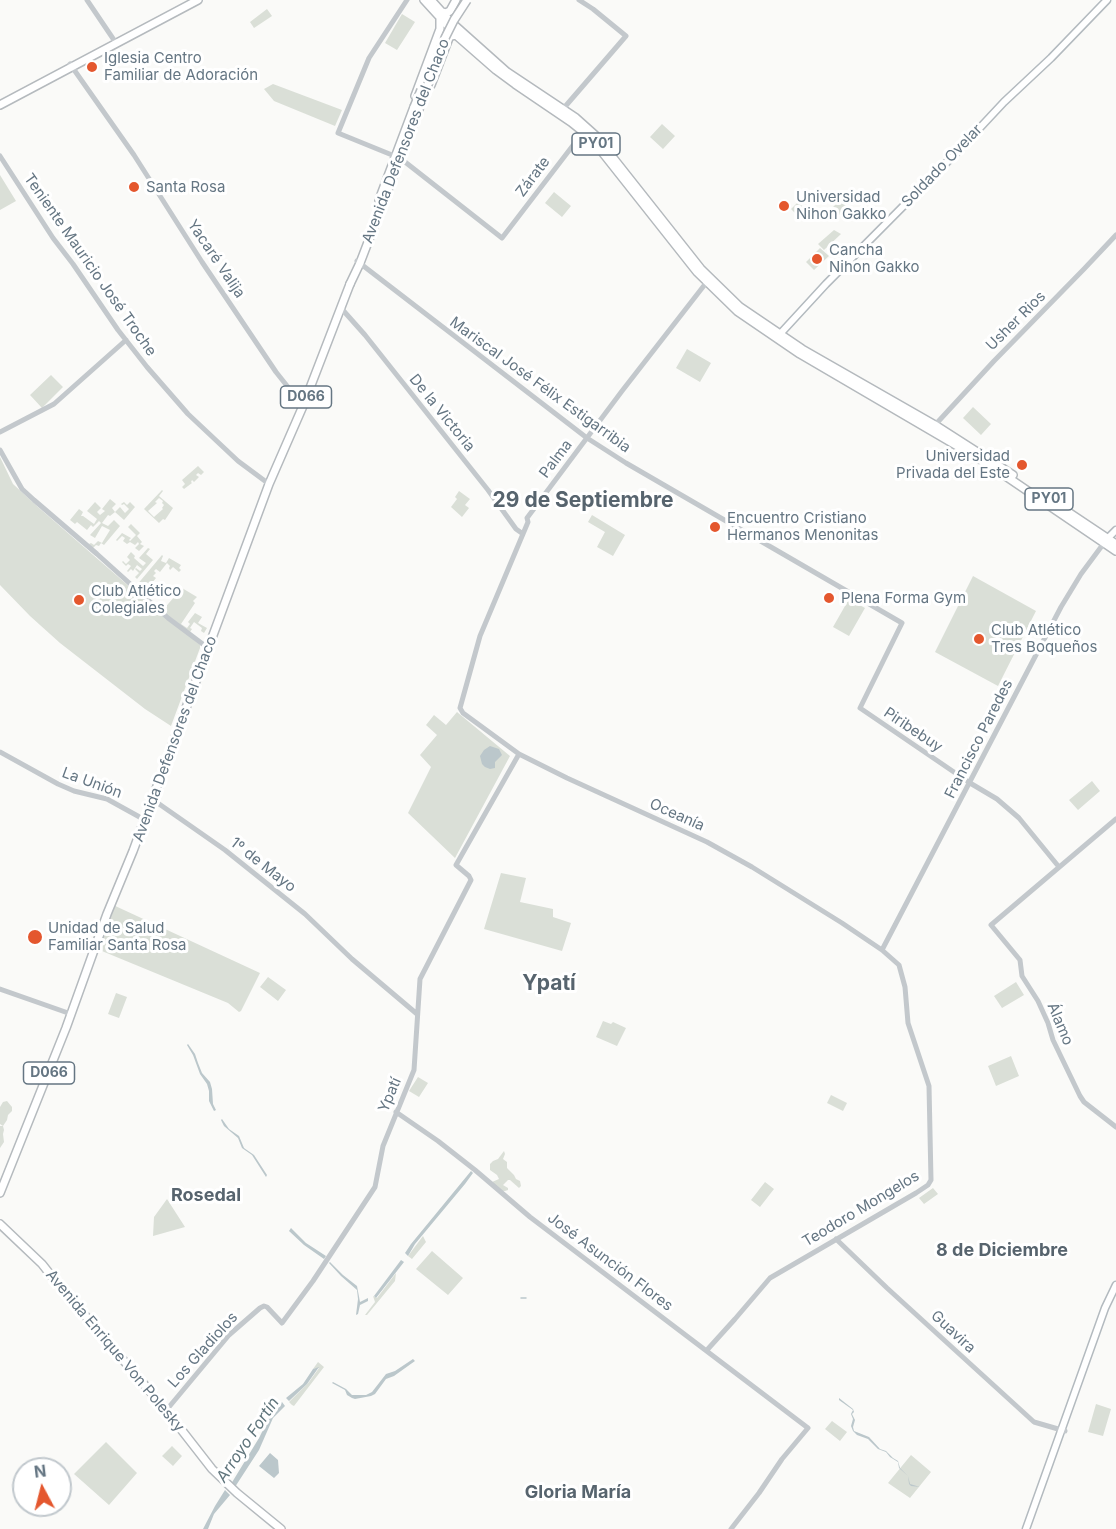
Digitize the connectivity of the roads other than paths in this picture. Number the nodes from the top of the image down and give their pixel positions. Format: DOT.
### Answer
graph roads {
  1 [pos="87,0"];
  2 [pos="191,0"];
  3 [pos="198,0"];
  4 [pos="407,0"];
  5 [pos="424,0"];
  6 [pos="431,0"];
  7 [pos="461,0"];
  8 [pos="469,0"];
  9 [pos="579,0"];
  10 [pos="1107,0"];
  11 [pos="454,4"];
  12 [pos="462,13"];
  13 [pos="441,14"];
  14 [pos="438,35"];
  15 [pos="455,35"];
  16 [pos="115,42"];
  17 [pos="71,65"];
  18 [pos="0,103"];
  19 [pos="417,108"];
  20 [pos="563,109"];
  21 [pos="413,118"];
  22 [pos="584,131"];
  23 [pos="0,156"];
  24 [pos="397,157"];
  25 [pos="1116,235"];
  26 [pos="358,262"];
  27 [pos="706,283"];
  28 [pos="341,308"];
  29 [pos="778,336"];
  30 [pos="126,340"];
  31 [pos="303,406"];
  32 [pos="935,425"];
  33 [pos="0,432"];
  34 [pos="587,438"];
  35 [pos="0,452"];
  36 [pos="269,484"];
  37 [pos="527,518"];
  38 [pos="516,529"];
  39 [pos="1116,530"];
  40 [pos="523,534"];
  41 [pos="1106,541"];
  42 [pos="1116,544"];
  43 [pos="1116,551"];
  44 [pos="208,648"];
  45 [pos="460,708"];
  46 [pos="860,708"];
  47 [pos="0,752"];
  48 [pos="519,754"];
  49 [pos="970,783"];
  50 [pos="152,798"];
  51 [pos="1116,819"];
  52 [pos="145,820"];
  53 [pos="1059,867"];
  54 [pos="882,950"];
  55 [pos="0,989"];
  56 [pos="71,1014"];
  57 [pos="417,1014"];
  58 [pos="397,1113"];
  59 [pos="1116,1127"];
  60 [pos="0,1193"];
  61 [pos="0,1224"];
  62 [pos="0,1230"];
  63 [pos="836,1239"];
  64 [pos="1116,1285"];
  65 [pos="1116,1292"];
  66 [pos="264,1306"];
  67 [pos="707,1350"];
  68 [pos="165,1412"];
  69 [pos="1063,1430"];
  70 [pos="236,1494"];
  71 [pos="274,1529"];
  72 [pos="281,1529"];
  73 [pos="731,1529"];
  74 [pos="1028,1529"];
  1 -- 16 [label="street"];
  2 -- 16 [label="main road"];
  3 -- 16 [label="main road"];
  4 -- 24 [label="street"];
  5 -- 13 [label="main road, PY01"];
  6 -- 13 [label="main road, PY01"];
  7 -- 19 [label="main road, Avenida Defensores del Chaco / D066, bridge"];
  8 -- 12 [label="main road"];
  8 -- 19 [label="main road, Avenida Defensores del Chaco / D066, bridge"];
  9 -- 20 [label="street"];
  10 -- 29 [label="main road, Soldado Ovelar"];
  11 -- 12 [label="main road"];
  11 -- 13 [label="main road"];
  12 -- 15 [label="main road"];
  13 -- 14 [label="main road"];
  13 -- 15 [label="main road, PY01"];
  14 -- 15 [label="main road"];
  14 -- 21 [label="main road"];
  15 -- 20 [label="main road, PY01"];
  15 -- 21 [label="main road"];
  15 -- 22 [label="main road, PY01"];
  16 -- 17 [label="main road"];
  17 -- 18 [label="main road"];
  17 -- 31 [label="street, Yacaré Valija"];
  19 -- 21 [label="main road, Avenida Defensores del Chaco / D066"];
  20 -- 29 [label="main road, PY01"];
  21 -- 24 [label="main road, Avenida Defensores del Chaco / D066"];
  22 -- 24 [label="street, Zárate"];
  22 -- 27 [label="main road, PY01"];
  23 -- 30 [label="street, Teniente Mauricio José Troche"];
  24 -- 26 [label="main road, Avenida Defensores del Chaco / D066"];
  25 -- 32 [label="street, Usher Rios"];
  26 -- 28 [label="main road, Avenida Defensores del Chaco / D066"];
  26 -- 34 [label="street, Mariscal José Félix Estigarribia"];
  27 -- 29 [label="main road, PY01"];
  27 -- 34 [label="street, Palma"];
  28 -- 31 [label="main road, Avenida Defensores del Chaco / D066"];
  28 -- 38 [label="street, De la Victoria"];
  29 -- 32 [label="main road, PY01"];
  29 -- 41 [label="main road, PY01"];
  30 -- 33 [label="street"];
  30 -- 36 [label="street, Teniente Mauricio José Troche"];
  31 -- 36 [label="main road, Avenida Defensores del Chaco / D066"];
  32 -- 41 [label="main road, PY01"];
  34 -- 37 [label="street, Palma"];
  34 -- 46 [label="street, Mariscal José Félix Estigarribia"];
  35 -- 44 [label="street"];
  36 -- 44 [label="main road, Avenida Defensores del Chaco / D066"];
  37 -- 38 [label="street"];
  37 -- 40 [label="street, Palma"];
  38 -- 40 [label="street, De la Victoria"];
  39 -- 41 [label="main road"];
  40 -- 45 [label="street, Palma"];
  41 -- 42 [label="main road, PY01"];
  41 -- 43 [label="main road, PY01"];
  41 -- 49 [label="street, Francisco Paredes"];
  44 -- 50 [label="main road, Avenida Defensores del Chaco / D066"];
  45 -- 48 [label="street, Oceanía"];
  46 -- 49 [label="street, Piribebuy"];
  47 -- 52 [label="street, La Unión"];
  48 -- 54 [label="street, Oceanía"];
  48 -- 57 [label="street, Ypatí"];
  49 -- 53 [label="street, Piribebuy"];
  49 -- 54 [label="street, Francisco Paredes"];
  50 -- 52 [label="main road, Avenida Defensores del Chaco / D066"];
  50 -- 57 [label="street, 1º de Mayo"];
  51 -- 53 [label="street"];
  52 -- 56 [label="main road, Avenida Defensores del Chaco / D066"];
  53 -- 59 [label="street, Álamo"];
  54 -- 63 [label="street, Teodoro Mongelos"];
  55 -- 56 [label="street"];
  56 -- 60 [label="main road, Avenida Defensores del Chaco / D066"];
  57 -- 58 [label="street, Ypatí"];
  58 -- 66 [label="street, Ypatí"];
  58 -- 67 [label="street, José Asunción Flores"];
  61 -- 68 [label="main road, Avenida Enrique Von Polesky"];
  62 -- 68 [label="main road, Avenida Enrique Von Polesky"];
  63 -- 67 [label="street, Teodoro Mongelos"];
  63 -- 69 [label="street, Guavira"];
  64 -- 69 [label="main road"];
  65 -- 69 [label="main road"];
  66 -- 68 [label="street, Los Gladiolos"];
  67 -- 73 [label="street, José Asunción Flores"];
  68 -- 70 [label="main road, Avenida Enrique Von Polesky"];
  69 -- 74 [label="main road"];
  70 -- 71 [label="main road"];
  70 -- 72 [label="main road"];
}
